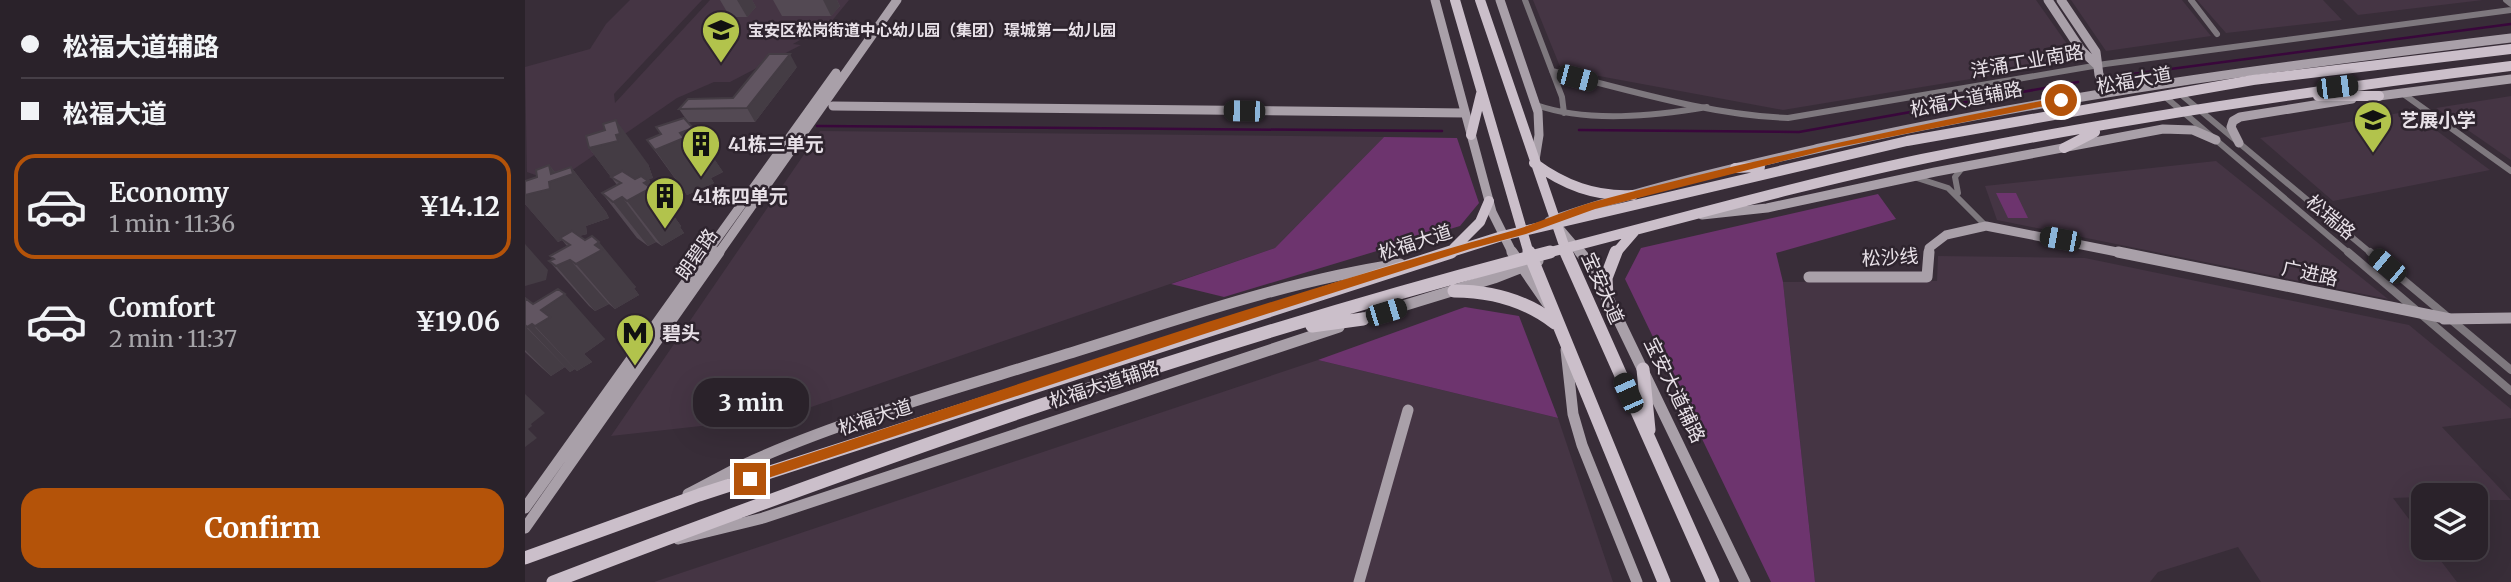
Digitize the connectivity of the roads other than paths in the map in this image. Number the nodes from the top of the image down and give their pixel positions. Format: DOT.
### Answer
graph roads {
  1 [pos="889,0"];
  2 [pos="897,0"];
  3 [pos="1435,0"];
  4 [pos="1449,0"];
  5 [pos="1455,0"];
  6 [pos="1482,0"];
  7 [pos="1500,0"];
  8 [pos="1525,0"];
  9 [pos="2048,0"];
  10 [pos="2061,0"];
  11 [pos="2191,0"];
  12 [pos="2506,0"];
  13 [pos="2511,4"];
  14 [pos="2511,10"];
  15 [pos="1461,19"];
  16 [pos="2217,34"];
  17 [pos="2511,38"];
  18 [pos="2511,49"];
  19 [pos="2097,65"];
  20 [pos="2511,66"];
  21 [pos="1552,71"];
  22 [pos="2511,79"];
  23 [pos="2209,87"];
  24 [pos="1481,90"];
  25 [pos="2111,91"];
  26 [pos="2178,92"];
  27 [pos="2402,93"];
  28 [pos="2162,94"];
  29 [pos="2379,96"];
  30 [pos="2265,97"];
  31 [pos="2228,103"];
  32 [pos="1536,105"];
  33 [pos="833,106"];
  34 [pos="1711,107"];
  35 [pos="2198,108"];
  36 [pos="2182,111"];
  37 [pos="1465,113"];
  38 [pos="1561,113"];
  39 [pos="1539,123"];
  40 [pos="2110,125"];
  41 [pos="1471,135"];
  42 [pos="2216,140"];
  43 [pos="2239,143"];
  44 [pos="2064,148"];
  45 [pos="1534,163"];
  46 [pos="1796,165"];
  47 [pos="1963,167"];
  48 [pos="1735,168"];
  49 [pos="2511,171"];
  50 [pos="1907,178"];
  51 [pos="1958,193"];
  52 [pos="1633,195"];
  53 [pos="1489,201"];
  54 [pos="1685,217"];
  55 [pos="1555,222"];
  56 [pos="1986,226"];
  57 [pos="1638,229"];
  58 [pos="1522,232"];
  59 [pos="1502,236"];
  60 [pos="1570,247"];
  61 [pos="1450,251"];
  62 [pos="1416,262"];
  63 [pos="1525,263"];
  64 [pos="1809,277"];
  65 [pos="1454,291"];
  66 [pos="1607,296"];
  67 [pos="2423,316"];
  68 [pos="2511,318"];
  69 [pos="1363,319"];
  70 [pos="2450,319"];
  71 [pos="1556,324"];
  72 [pos="1270,332"];
  73 [pos="1566,347"];
  74 [pos="1643,369"];
  75 [pos="2511,370"];
  76 [pos="2511,390"];
  77 [pos="1408,410"];
  78 [pos="1650,441"];
  79 [pos="664,508"];
  80 [pos="525,509"];
  81 [pos="525,528"];
  82 [pos="651,544"];
  83 [pos="525,558"];
  84 [pos="553,582"];
  85 [pos="1359,582"];
  86 [pos="1637,582"];
  87 [pos="1664,582"];
  88 [pos="1713,582"];
  89 [pos="1745,582"];
  1 -- 80 [label="main road, 朗碧路"];
  2 -- 81 [label="main road, 朗碧路"];
  3 -- 37 [label="main road"];
  4 -- 15 [label="main road"];
  5 -- 15 [label="main road"];
  6 -- 45 [label="main road, 宝安大道"];
  7 -- 32 [label="main road"];
  8 -- 21 [label="street"];
  9 -- 19 [label="main road"];
  10 -- 19 [label="main road"];
  11 -- 16 [label="street"];
  12 -- 13 [label="street"];
  14 -- 19 [label="street, 洋涌工业南路"];
  15 -- 24 [label="main road"];
  17 -- 25 [label="main road, 松福大道辅路"];
  18 -- 23 [label="main road, 松福大道"];
  19 -- 25 [label="main road"];
  19 -- 34 [label="street, 洋涌工业南路"];
  20 -- 30 [label="main road, 松福大道"];
  21 -- 34 [label="street, 洋涌工业南路"];
  21 -- 38 [label="street"];
  22 -- 27 [label="main road"];
  23 -- 26 [label="main road, 松福大道"];
  23 -- 31 [label="main road"];
  24 -- 41 [label="main road"];
  24 -- 58 [label="main road"];
  25 -- 48 [label="main road, 松福大道辅路"];
  26 -- 28 [label="main road, 松福大道"];
  26 -- 35 [label="street, 松瑞路"];
  27 -- 29 [label="main road"];
  27 -- 49 [label="street"];
  28 -- 36 [label="street, 松瑞路"];
  28 -- 46 [label="main road, 松福大道"];
  29 -- 30 [label="main road"];
  29 -- 43 [label="main road"];
  30 -- 31 [label="main road, 松福大道"];
  31 -- 35 [label="main road, 松福大道"];
  32 -- 38 [label="street"];
  32 -- 39 [label="main road"];
  33 -- 37 [label="main road"];
  34 -- 38 [label="street"];
  35 -- 36 [label="main road, 松福大道"];
  35 -- 43 [label="street, 松瑞路"];
  36 -- 40 [label="main road, 松福大道"];
  36 -- 42 [label="street, 松瑞路"];
  37 -- 41 [label="main road"];
  38 -- 39 [label="street"];
  39 -- 45 [label="main road"];
  40 -- 44 [label="main road"];
  40 -- 54 [label="main road, 松福大道"];
  41 -- 53 [label="main road"];
  42 -- 44 [label="main road"];
  42 -- 67 [label="street, 松瑞路"];
  43 -- 70 [label="street, 松瑞路"];
  44 -- 47 [label="main road"];
  45 -- 52 [label="main road"];
  45 -- 55 [label="main road, 宝安大道"];
  46 -- 48 [label="main road"];
  46 -- 55 [label="main road, 松福大道"];
  47 -- 50 [label="main road"];
  47 -- 51 [label="street"];
  48 -- 52 [label="main road, 松福大道辅路"];
  50 -- 51 [label="street"];
  50 -- 54 [label="main road"];
  51 -- 56 [label="street"];
  52 -- 55 [label="main road, 松福大道辅路"];
  53 -- 59 [label="main road"];
  53 -- 61 [label="main road"];
  54 -- 57 [label="main road, 松福大道"];
  55 -- 58 [label="main road, 松福大道"];
  55 -- 60 [label="main road, 宝安大道"];
  56 -- 64 [label="main road, 松沙线"];
  56 -- 67 [label="main road, 广进路"];
  57 -- 60 [label="main road, 松福大道"];
  57 -- 66 [label="main road"];
  58 -- 59 [label="main road, 松福大道"];
  58 -- 63 [label="main road"];
  59 -- 61 [label="main road, 松福大道"];
  59 -- 63 [label="main road"];
  60 -- 63 [label="main road, 松福大道"];
  60 -- 66 [label="main road, 宝安大道辅路"];
  60 -- 78 [label="main road, 宝安大道"];
  61 -- 62 [label="main road, 松福大道"];
  62 -- 79 [label="main road, 松福大道"];
  62 -- 79 [label="main road, 松福大道辅路"];
  63 -- 65 [label="main road, 松福大道辅路"];
  63 -- 71 [label="main road"];
  63 -- 72 [label="main road, 松福大道"];
  65 -- 69 [label="main road, 松福大道辅路"];
  65 -- 71 [label="main road"];
  66 -- 74 [label="main road, 宝安大道辅路"];
  67 -- 70 [label="main road, 广进路"];
  67 -- 76 [label="street, 松瑞路"];
  68 -- 70 [label="main road, 广进路"];
  69 -- 72 [label="main road"];
  69 -- 82 [label="main road, 松福大道辅路"];
  70 -- 75 [label="street, 松瑞路"];
  71 -- 73 [label="main road"];
  72 -- 82 [label="main road, 松福大道"];
  73 -- 86 [label="main road"];
  73 -- 87 [label="main road"];
  74 -- 78 [label="main road"];
  74 -- 89 [label="main road, 宝安大道辅路"];
  77 -- 85 [label="main road"];
  78 -- 88 [label="main road, 宝安大道"];
  79 -- 83 [label="main road, 松福大道"];
  82 -- 84 [label="main road, 松福大道"];
}
